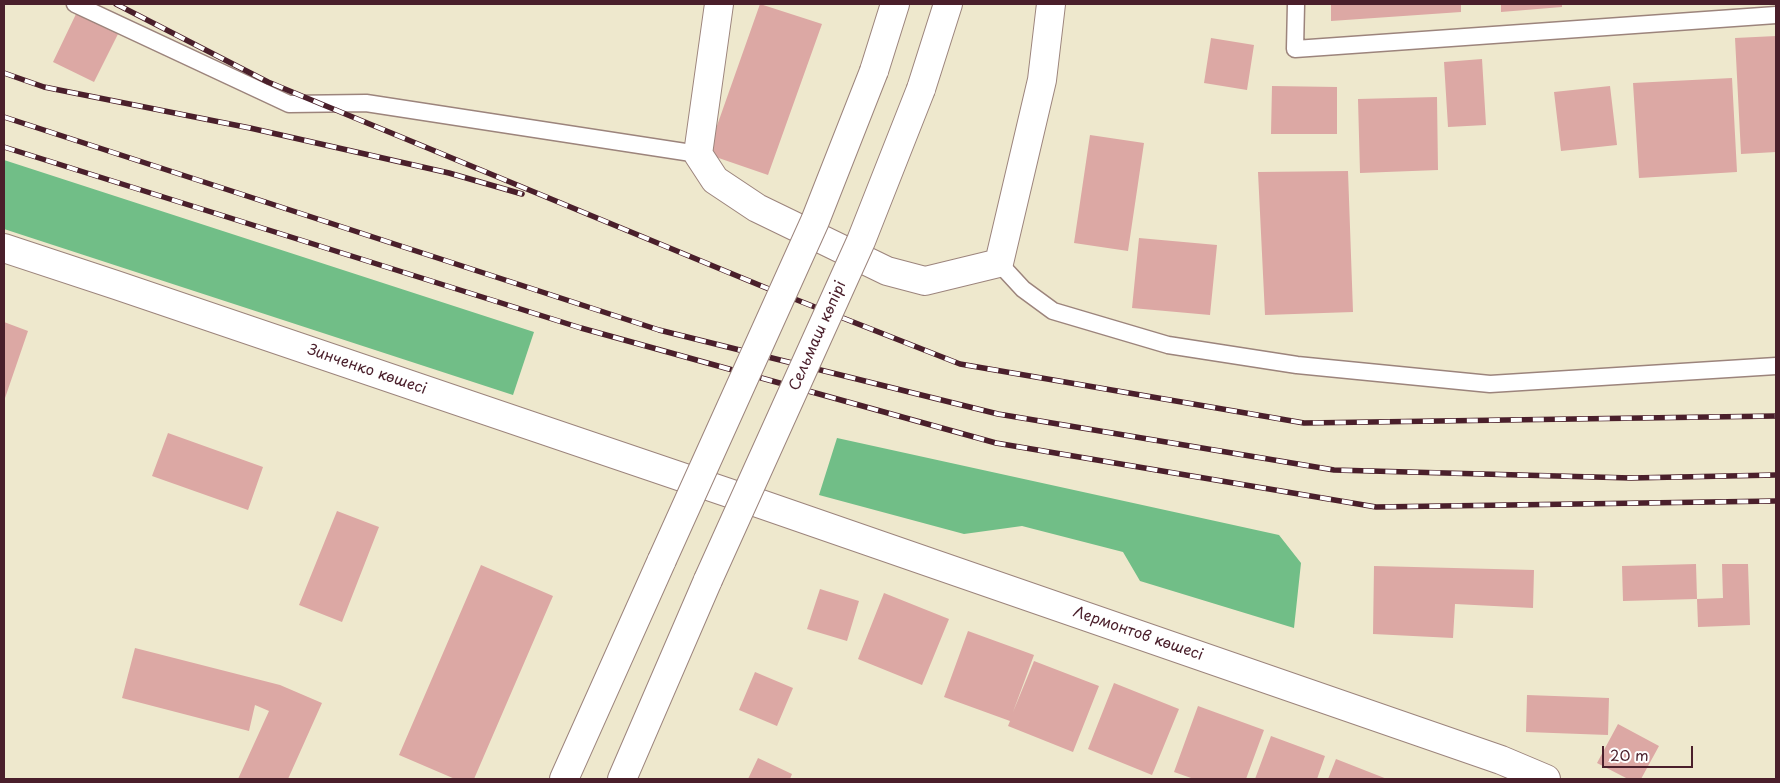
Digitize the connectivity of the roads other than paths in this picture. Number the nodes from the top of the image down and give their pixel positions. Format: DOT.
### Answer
graph roads {
  1 [pos="75,4"];
  2 [pos="719,4"];
  3 [pos="895,4"];
  4 [pos="948,4"];
  5 [pos="1051,4"];
  6 [pos="1296,4"];
  7 [pos="1776,15"];
  8 [pos="698,154"];
  9 [pos="4,248"];
  10 [pos="999,263"];
  11 [pos="1776,366"];
  12 [pos="729,493"];
  13 [pos="564,779"];
  14 [pos="622,779"];
  15 [pos="1546,779"];
  1 -- 8 [label="lane"];
  2 -- 8 [label="street"];
  3 -- 13 [label="street, bridge"];
  4 -- 14 [label="street, Сельмаш көпірі, bridge"];
  5 -- 10 [label="street"];
  6 -- 7 [label="lane"];
  8 -- 10 [label="street"];
  9 -- 12 [label="street, Зинченко көшесі"];
  10 -- 11 [label="lane"];
  12 -- 15 [label="street, Лермонтов көшесі"];
}
